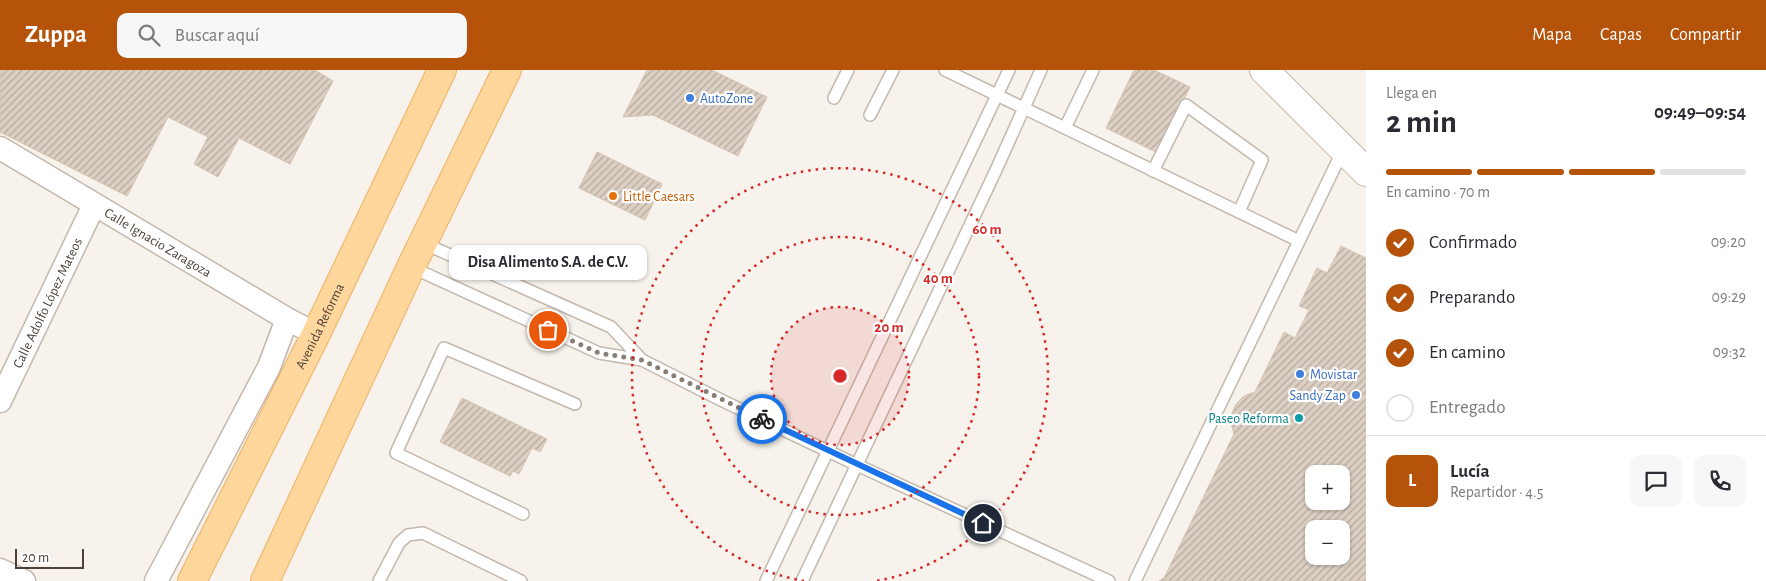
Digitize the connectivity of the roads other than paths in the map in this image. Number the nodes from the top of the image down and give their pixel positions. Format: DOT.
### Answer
graph roads {
  1 [pos="442,70"];
  2 [pos="506,70"];
  3 [pos="848,70"];
  4 [pos="893,70"];
  5 [pos="945,70"];
  6 [pos="1009,70"];
  7 [pos="1041,70"];
  8 [pos="1093,70"];
  9 [pos="1264,70"];
  10 [pos="962,74"];
  11 [pos="997,95"];
  12 [pos="834,98"];
  13 [pos="1022,108"];
  14 [pos="870,115"];
  15 [pos="1065,128"];
  16 [pos="0,148"];
  17 [pos="1343,149"];
  18 [pos="1153,171"];
  19 [pos="1366,172"];
  20 [pos="94,205"];
  21 [pos="1239,212"];
  22 [pos="1299,241"];
  23 [pos="423,242"];
  24 [pos="411,267"];
  25 [pos="287,319"];
  26 [pos="316,334"];
  27 [pos="642,360"];
  28 [pos="0,401"];
  29 [pos="575,404"];
  30 [pos="827,451"];
  31 [pos="856,465"];
  32 [pos="523,514"];
  33 [pos="0,570"];
  34 [pos="24,581"];
  35 [pos="156,581"];
  36 [pos="192,581"];
  37 [pos="265,581"];
  38 [pos="379,581"];
  39 [pos="521,581"];
  40 [pos="766,581"];
  41 [pos="802,581"];
  42 [pos="1110,581"];
  43 [pos="1135,581"];
  1 -- 26 [label="main road, Avenida Reforma"];
  2 -- 23 [label="main road"];
  3 -- 12 [label="lane"];
  4 -- 14 [label="lane"];
  5 -- 10 [label="lane"];
  6 -- 11 [label="lane"];
  7 -- 13 [label="lane"];
  8 -- 15 [label="lane"];
  9 -- 17 [label="street"];
  10 -- 11 [label="lane"];
  11 -- 13 [label="lane"];
  11 -- 30 [label="lane"];
  13 -- 15 [label="lane"];
  13 -- 31 [label="lane"];
  15 -- 18 [label="lane"];
  16 -- 20 [label="street, Calle Ignacio Zaragoza"];
  17 -- 19 [label="street"];
  17 -- 22 [label="lane"];
  18 -- 21 [label="lane"];
  18 -- 21 [label="lane"];
  20 -- 25 [label="street, Calle Ignacio Zaragoza"];
  20 -- 28 [label="street, Calle Adolfo López Mateos"];
  21 -- 22 [label="lane"];
  22 -- 43 [label="lane"];
  23 -- 24 [label="main road"];
  23 -- 27 [label="lane"];
  24 -- 27 [label="lane"];
  24 -- 37 [label="main road"];
  25 -- 26 [label="street, Calle Ignacio Zaragoza"];
  25 -- 35 [label="street"];
  26 -- 36 [label="main road, Avenida Reforma"];
  27 -- 30 [label="lane"];
  29 -- 32 [label="lane"];
  30 -- 31 [label="lane"];
  30 -- 40 [label="lane"];
  31 -- 41 [label="lane"];
  31 -- 42 [label="lane"];
  33 -- 34 [label="street"];
  38 -- 39 [label="lane"];
}
